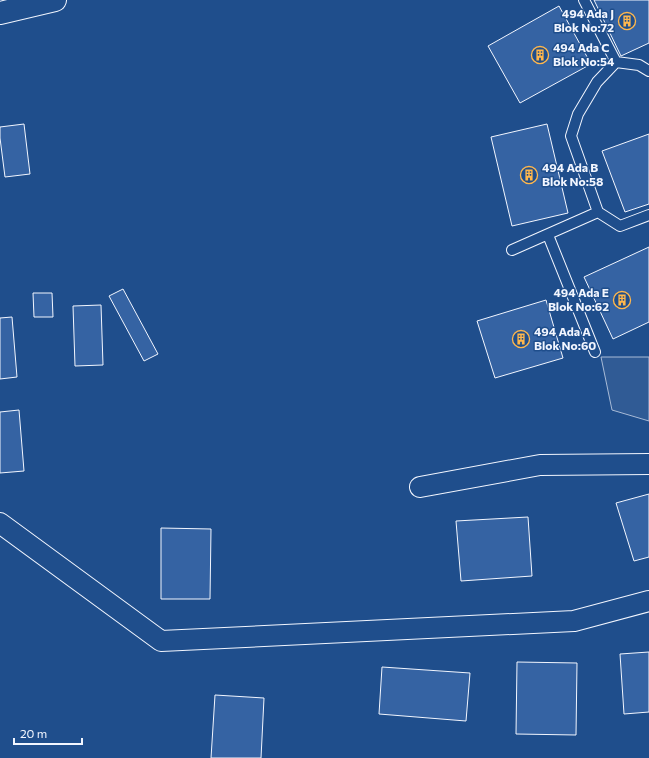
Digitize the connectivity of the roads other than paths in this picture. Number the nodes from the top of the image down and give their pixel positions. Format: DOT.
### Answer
graph roads {
  1 [pos="55,0"];
  2 [pos="584,0"];
  3 [pos="0,13"];
  4 [pos="616,62"];
  5 [pos="649,71"];
  6 [pos="598,212"];
  7 [pos="649,216"];
  8 [pos="548,235"];
  9 [pos="512,250"];
  10 [pos="595,352"];
  11 [pos="649,464"];
  12 [pos="420,487"];
  13 [pos="0,523"];
  14 [pos="649,601"];
  1 -- 3 [label="main road"];
  2 -- 4 [label="lane"];
  4 -- 5 [label="lane"];
  4 -- 6 [label="lane"];
  6 -- 7 [label="lane"];
  6 -- 8 [label="lane"];
  8 -- 9 [label="lane"];
  8 -- 10 [label="lane"];
  11 -- 12 [label="street"];
  13 -- 14 [label="street"];
}
